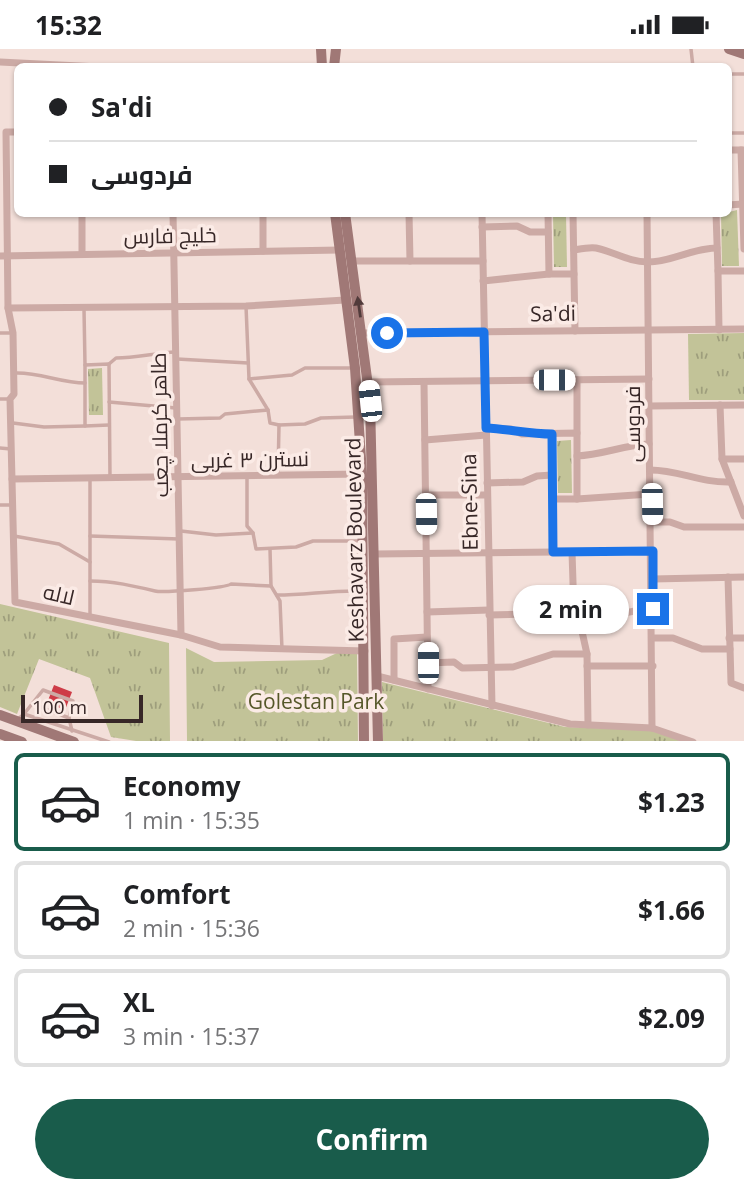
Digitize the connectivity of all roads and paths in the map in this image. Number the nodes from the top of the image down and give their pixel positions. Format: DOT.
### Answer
graph roads {
  1 [pos="729,49"];
  2 [pos="744,54"];
  3 [pos="0,62"];
  4 [pos="20,63"];
  5 [pos="3,132"];
  6 [pos="743,150"];
  7 [pos="5,185"];
  8 [pos="743,204"];
  9 [pos="82,217"];
  10 [pos="173,217"];
  11 [pos="263,217"];
  12 [pos="336,217"];
  13 [pos="346,217"];
  14 [pos="410,217"];
  15 [pos="482,217"];
  16 [pos="548,217"];
  17 [pos="573,217"];
  18 [pos="647,217"];
  19 [pos="716,217"];
  20 [pos="482,227"];
  21 [pos="744,229"];
  22 [pos="548,232"];
  23 [pos="717,248"];
  24 [pos="744,249"];
  25 [pos="340,250"];
  26 [pos="574,250"];
  27 [pos="263,251"];
  28 [pos="173,253"];
  29 [pos="82,254"];
  30 [pos="4,256"];
  31 [pos="352,261"];
  32 [pos="410,261"];
  33 [pos="482,261"];
  34 [pos="648,262"];
  35 [pos="718,271"];
  36 [pos="744,271"];
  37 [pos="549,274"];
  38 [pos="574,274"];
  39 [pos="483,281"];
  40 [pos="345,300"];
  41 [pos="246,306"];
  42 [pos="84,307"];
  43 [pos="175,307"];
  44 [pos="8,308"];
  45 [pos="649,330"];
  46 [pos="719,330"];
  47 [pos="744,330"];
  48 [pos="575,331"];
  49 [pos="484,332"];
  50 [pos="0,333"];
  51 [pos="13,333"];
  52 [pos="362,333"];
  53 [pos="176,355"];
  54 [pos="248,363"];
  55 [pos="109,364"];
  56 [pos="85,365"];
  57 [pos="355,368"];
  58 [pos="14,373"];
  59 [pos="249,379"];
  60 [pos="649,379"];
  61 [pos="577,380"];
  62 [pos="485,381"];
  63 [pos="368,382"];
  64 [pos="424,382"];
  65 [pos="85,383"];
  66 [pos="0,399"];
  67 [pos="10,399"];
  68 [pos="109,402"];
  69 [pos="720,405"];
  70 [pos="744,405"];
  71 [pos="649,406"];
  72 [pos="177,408"];
  73 [pos="268,410"];
  74 [pos="358,417"];
  75 [pos="177,419"];
  76 [pos="10,423"];
  77 [pos="109,425"];
  78 [pos="279,425"];
  79 [pos="85,426"];
  80 [pos="486,432"];
  81 [pos="577,433"];
  82 [pos="552,434"];
  83 [pos="425,440"];
  84 [pos="649,444"];
  85 [pos="0,448"];
  86 [pos="11,449"];
  87 [pos="577,456"];
  88 [pos="722,459"];
  89 [pos="744,459"];
  90 [pos="650,470"];
  91 [pos="362,474"];
  92 [pos="552,475"];
  93 [pos="247,476"];
  94 [pos="278,476"];
  95 [pos="178,477"];
  96 [pos="90,478"];
  97 [pos="110,478"];
  98 [pos="12,479"];
  99 [pos="731,482"];
  100 [pos="486,483"];
  101 [pos="650,494"];
  102 [pos="426,495"];
  103 [pos="487,495"];
  104 [pos="552,499"];
  105 [pos="577,499"];
  106 [pos="741,501"];
  107 [pos="0,505"];
  108 [pos="13,505"];
  109 [pos="744,516"];
  110 [pos="652,522"];
  111 [pos="744,527"];
  112 [pos="253,533"];
  113 [pos="179,535"];
  114 [pos="14,536"];
  115 [pos="90,536"];
  116 [pos="363,541"];
  117 [pos="270,549"];
  118 [pos="653,551"];
  119 [pos="553,552"];
  120 [pos="572,552"];
  121 [pos="487,553"];
  122 [pos="374,554"];
  123 [pos="427,554"];
  124 [pos="90,562"];
  125 [pos="728,577"];
  126 [pos="744,577"];
  127 [pos="653,579"];
  128 [pos="90,581"];
  129 [pos="271,586"];
  130 [pos="180,589"];
  131 [pos="365,591"];
  132 [pos="277,596"];
  133 [pos="653,609"];
  134 [pos="427,612"];
  135 [pos="489,612"];
  136 [pos="574,613"];
  137 [pos="90,619"];
  138 [pos="581,627"];
  139 [pos="181,635"];
  140 [pos="427,637"];
  141 [pos="654,638"];
  142 [pos="729,638"];
  143 [pos="744,638"];
  144 [pos="730,649"];
  145 [pos="282,651"];
  146 [pos="365,651"];
  147 [pos="587,654"];
  148 [pos="428,663"];
  149 [pos="587,666"];
  150 [pos="653,666"];
  151 [pos="491,668"];
  152 [pos="377,676"];
  153 [pos="394,680"];
  154 [pos="744,688"];
  155 [pos="428,689"];
  156 [pos="34,704"];
  157 [pos="492,706"];
  158 [pos="0,715"];
  159 [pos="20,717"];
  160 [pos="69,718"];
  161 [pos="588,725"];
  162 [pos="652,728"];
  163 [pos="0,734"];
  164 [pos="73,736"];
  165 [pos="22,741"];
  166 [pos="109,741"];
  167 [pos="364,741"];
  168 [pos="378,741"];
  169 [pos="693,741"];
  1 -- 2 [label="main road"];
  3 -- 4 [label="street"];
  5 -- 7 [label="street, لاله"];
  6 -- 8 [label="street"];
  7 -- 30 [label="street, لاله"];
  8 -- 21 [label="street"];
  9 -- 29 [label="street"];
  10 -- 28 [label="street, طاهر کرملا چعب"];
  11 -- 27 [label="street"];
  12 -- 25 [label="main road"];
  13 -- 31 [label="main road, Keshavarz Boulevard"];
  14 -- 32 [label="street"];
  15 -- 20 [label="street, Ebne-Sina"];
  16 -- 22 [label="street"];
  17 -- 26 [label="street"];
  18 -- 34 [label="street, فردوسی"];
  19 -- 23 [label="street"];
  20 -- 22 [label="street"];
  20 -- 33 [label="street, Ebne-Sina"];
  21 -- 24 [label="street"];
  22 -- 37 [label="street"];
  23 -- 34 [label="street"];
  23 -- 35 [label="street"];
  25 -- 27 [label="street, خلیج فارس"];
  25 -- 40 [label="main road"];
  26 -- 34 [label="street"];
  26 -- 38 [label="street"];
  27 -- 28 [label="street, خلیج فارس"];
  28 -- 29 [label="street, خلیج فارس"];
  28 -- 43 [label="street, طاهر کرملا چعب"];
  29 -- 30 [label="street, خلیج فارس"];
  30 -- 44 [label="street, لاله"];
  31 -- 32 [label="street"];
  52 -- 31 [label="main road, Keshavarz Boulevard, one-way"];
  32 -- 33 [label="street"];
  33 -- 39 [label="street, Ebne-Sina"];
  34 -- 45 [label="street, فردوسی"];
  35 -- 36 [label="street"];
  35 -- 46 [label="street"];
  37 -- 38 [label="street"];
  37 -- 39 [label="street"];
  38 -- 48 [label="street"];
  39 -- 49 [label="street, Ebne-Sina"];
  40 -- 41 [label="street"];
  40 -- 57 [label="main road"];
  41 -- 43 [label="street"];
  41 -- 54 [label="lane"];
  42 -- 43 [label="street"];
  42 -- 44 [label="street"];
  42 -- 56 [label="lane"];
  43 -- 53 [label="street, طاهر کرملا چعب"];
  44 -- 51 [label="street, لاله"];
  45 -- 46 [label="street, Sa'di"];
  45 -- 48 [label="street, Sa'di"];
  45 -- 60 [label="street, فردوسی"];
  46 -- 47 [label="street, Sa'di"];
  48 -- 49 [label="street, Sa'di"];
  49 -- 52 [label="street, Sa'di"];
  49 -- 62 [label="street, Ebne-Sina"];
  50 -- 51 [label="lane"];
  51 -- 58 [label="street, لاله"];
  52 -- 63 [label="main road, Keshavarz Boulevard"];
  53 -- 54 [label="lane"];
  53 -- 55 [label="lane"];
  53 -- 72 [label="street, طاهر کرملا چعب"];
  54 -- 59 [label="lane"];
  55 -- 56 [label="lane"];
  55 -- 68 [label="lane"];
  56 -- 65 [label="lane"];
  57 -- 59 [label="lane"];
  57 -- 74 [label="main road"];
  58 -- 65 [label="lane"];
  58 -- 67 [label="street, لاله"];
  59 -- 73 [label="lane"];
  60 -- 61 [label="street"];
  60 -- 71 [label="street, فردوسی"];
  61 -- 62 [label="street"];
  61 -- 81 [label="street"];
  62 -- 64 [label="street"];
  62 -- 80 [label="street, Ebne-Sina"];
  63 -- 64 [label="street"];
  63 -- 122 [label="main road, Keshavarz Boulevard"];
  64 -- 83 [label="street"];
  65 -- 79 [label="lane"];
  66 -- 67 [label="lane"];
  67 -- 76 [label="street, لاله"];
  68 -- 72 [label="lane"];
  68 -- 77 [label="lane"];
  69 -- 70 [label="street"];
  69 -- 71 [label="street"];
  69 -- 88 [label="street"];
  71 -- 84 [label="street, فردوسی"];
  72 -- 75 [label="street, طاهر کرملا چعب"];
  73 -- 75 [label="lane"];
  73 -- 78 [label="lane"];
  74 -- 78 [label="lane"];
  74 -- 91 [label="main road"];
  75 -- 95 [label="street, طاهر کرملا چعب"];
  76 -- 79 [label="lane"];
  76 -- 86 [label="street, لاله"];
  77 -- 79 [label="lane"];
  77 -- 97 [label="lane"];
  78 -- 94 [label="lane"];
  80 -- 82 [label="street"];
  80 -- 83 [label="street"];
  80 -- 100 [label="street, Ebne-Sina"];
  81 -- 82 [label="street"];
  81 -- 87 [label="street"];
  82 -- 92 [label="street"];
  83 -- 102 [label="street"];
  84 -- 87 [label="street"];
  84 -- 90 [label="street, فردوسی"];
  85 -- 86 [label="lane"];
  86 -- 98 [label="street, لاله"];
  87 -- 105 [label="street"];
  88 -- 89 [label="street"];
  88 -- 99 [label="street"];
  90 -- 99 [label="street"];
  90 -- 101 [label="street, فردوسی"];
  91 -- 94 [label="street, نسترن ۳ غربی"];
  91 -- 116 [label="main road"];
  92 -- 100 [label="street"];
  92 -- 104 [label="street"];
  93 -- 94 [label="street, نسترن ۳ غربی"];
  93 -- 95 [label="street, نسترن ۳ غربی"];
  93 -- 112 [label="lane"];
  95 -- 97 [label="street, نسترن ۳ غربی"];
  95 -- 113 [label="street, طاهر کرملا چعب"];
  96 -- 97 [label="street, نسترن ۳ غربی"];
  96 -- 98 [label="street, نسترن ۳ غربی"];
  96 -- 115 [label="lane"];
  98 -- 108 [label="street, لاله"];
  99 -- 106 [label="street"];
  100 -- 103 [label="street, Ebne-Sina"];
  101 -- 105 [label="street"];
  101 -- 110 [label="street, فردوسی"];
  102 -- 103 [label="street"];
  102 -- 123 [label="street"];
  103 -- 121 [label="street, Ebne-Sina"];
  104 -- 105 [label="street"];
  104 -- 119 [label="street"];
  106 -- 109 [label="street"];
  107 -- 108 [label="lane"];
  108 -- 114 [label="street, لاله"];
  110 -- 111 [label="street"];
  110 -- 118 [label="street, فردوسی"];
  112 -- 113 [label="lane"];
  112 -- 117 [label="lane"];
  113 -- 115 [label="lane"];
  113 -- 130 [label="street, طاهر کرملا چعب"];
  114 -- 124 [label="lane"];
  114 -- 137 [label="street, لاله"];
  115 -- 124 [label="lane"];
  116 -- 117 [label="lane"];
  116 -- 131 [label="main road"];
  117 -- 129 [label="lane"];
  118 -- 120 [label="street"];
  118 -- 127 [label="street, فردوسی"];
  119 -- 120 [label="street"];
  119 -- 121 [label="street"];
  120 -- 136 [label="street"];
  121 -- 123 [label="street"];
  121 -- 135 [label="street, Ebne-Sina"];
  122 -- 123 [label="street"];
  122 -- 152 [label="main road, Keshavarz Boulevard"];
  123 -- 134 [label="street"];
  124 -- 128 [label="lane"];
  125 -- 126 [label="street"];
  125 -- 127 [label="street"];
  125 -- 142 [label="street"];
  127 -- 133 [label="street, فردوسی"];
  128 -- 130 [label="lane"];
  128 -- 137 [label="lane"];
  129 -- 130 [label="lane"];
  129 -- 132 [label="lane"];
  130 -- 139 [label="street, طاهر کرملا چعب"];
  131 -- 132 [label="lane"];
  131 -- 146 [label="main road"];
  132 -- 145 [label="lane"];
  133 -- 138 [label="street"];
  133 -- 141 [label="street, فردوسی"];
  134 -- 135 [label="street"];
  134 -- 140 [label="street"];
  135 -- 136 [label="street"];
  135 -- 151 [label="street, Ebne-Sina"];
  136 -- 138 [label="street"];
  137 -- 139 [label="street, لاله"];
  138 -- 147 [label="street"];
  139 -- 145 [label="street, لاله"];
  140 -- 148 [label="street"];
  140 -- 153 [label="street"];
  141 -- 144 [label="street"];
  141 -- 150 [label="street, فردوسی"];
  142 -- 143 [label="street"];
  142 -- 144 [label="street"];
  144 -- 154 [label="street"];
  145 -- 146 [label="street, لاله"];
  146 -- 167 [label="main road"];
  147 -- 149 [label="street"];
  147 -- 151 [label="street"];
  148 -- 151 [label="street"];
  148 -- 155 [label="street"];
  149 -- 150 [label="street"];
  149 -- 161 [label="street"];
  150 -- 162 [label="street, فردوسی"];
  151 -- 157 [label="street, Ebne-Sina"];
  152 -- 153 [label="street"];
  152 -- 168 [label="main road, Keshavarz Boulevard"];
  153 -- 155 [label="street"];
  155 -- 157 [label="street"];
  156 -- 159 [label="lane"];
  156 -- 160 [label="lane"];
  156 -- 160 [label="lane"];
  157 -- 161 [label="street"];
  158 -- 159 [label="main road"];
  159 -- 164 [label="main road"];
  160 -- 164 [label="lane"];
  161 -- 162 [label="street"];
  162 -- 169 [label="street"];
  163 -- 165 [label="main road"];
  164 -- 166 [label="lane"];
}
